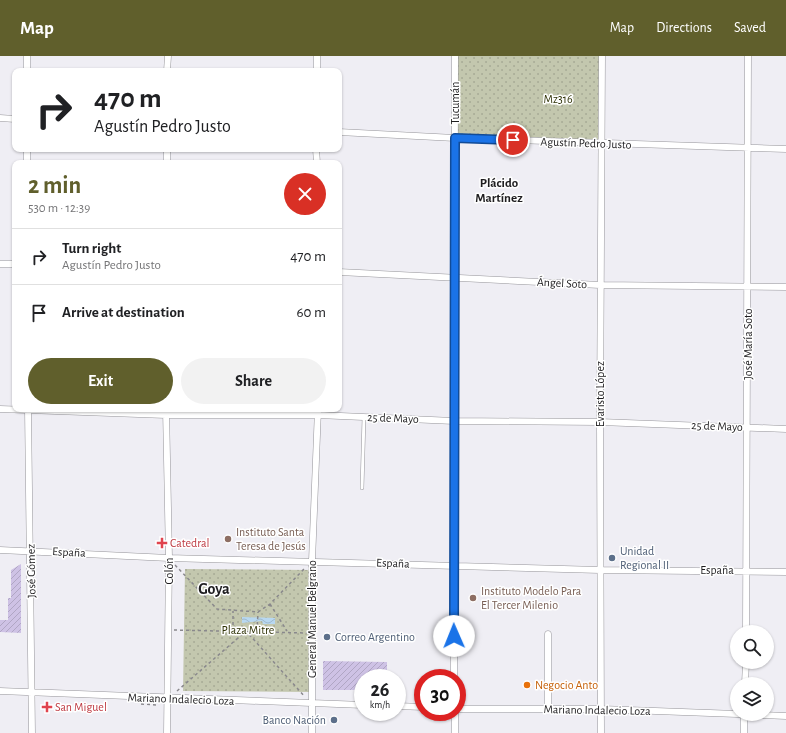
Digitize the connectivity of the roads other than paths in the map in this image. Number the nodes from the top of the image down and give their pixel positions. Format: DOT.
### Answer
graph roads {
  1 [pos="27,56"];
  2 [pos="168,56"];
  3 [pos="317,56"];
  4 [pos="455,56"];
  5 [pos="602,56"];
  6 [pos="748,56"];
  7 [pos="27,68"];
  8 [pos="167,68"];
  9 [pos="317,68"];
  10 [pos="0,118"];
  11 [pos="12,119"];
  12 [pos="342,132"];
  13 [pos="455,138"];
  14 [pos="601,143"];
  15 [pos="747,148"];
  16 [pos="786,150"];
  17 [pos="0,264"];
  18 [pos="12,264"];
  19 [pos="342,272"];
  20 [pos="455,277"];
  21 [pos="600,285"];
  22 [pos="747,286"];
  23 [pos="786,287"];
  24 [pos="0,409"];
  25 [pos="12,409"];
  26 [pos="28,412"];
  27 [pos="166,412"];
  28 [pos="318,412"];
  29 [pos="364,417"];
  30 [pos="454,421"];
  31 [pos="600,422"];
  32 [pos="748,427"];
  33 [pos="786,429"];
  34 [pos="362,488"];
  35 [pos="0,550"];
  36 [pos="31,550"];
  37 [pos="169,558"];
  38 [pos="312,561"];
  39 [pos="453,565"];
  40 [pos="600,570"];
  41 [pos="748,570"];
  42 [pos="786,572"];
  43 [pos="746,625"];
  44 [pos="548,634"];
  45 [pos="454,669"];
  46 [pos="0,692"];
  47 [pos="32,693"];
  48 [pos="168,699"];
  49 [pos="312,704"];
  50 [pos="354,705"];
  51 [pos="466,708"];
  52 [pos="548,709"];
  53 [pos="601,709"];
  54 [pos="730,714"];
  55 [pos="774,715"];
  56 [pos="786,716"];
  57 [pos="455,721"];
  58 [pos="744,721"];
  59 [pos="32,733"];
  60 [pos="167,733"];
  61 [pos="312,733"];
  62 [pos="455,733"];
  63 [pos="601,733"];
  64 [pos="744,733"];
  1 -- 7 [label="street"];
  2 -- 8 [label="street"];
  3 -- 9 [label="street"];
  4 -- 13 [label="street, Tucumán"];
  5 -- 14 [label="street, Evaristo López"];
  6 -- 15 [label="street, José María Soto"];
  10 -- 11 [label="street"];
  12 -- 13 [label="street, Agustín Pedro Justo"];
  13 -- 14 [label="street, Agustín Pedro Justo"];
  13 -- 20 [label="street, Tucumán"];
  14 -- 15 [label="street, Agustín Pedro Justo"];
  14 -- 21 [label="street, Evaristo López"];
  15 -- 16 [label="street, Agustín Pedro Justo"];
  15 -- 22 [label="street, José María Soto"];
  17 -- 18 [label="street"];
  19 -- 20 [label="street, Ángel Soto"];
  20 -- 21 [label="street, Ángel Soto"];
  20 -- 30 [label="street, Tucumán"];
  21 -- 22 [label="street, Ángel Soto"];
  21 -- 31 [label="street, Evaristo López"];
  22 -- 23 [label="street, Ángel Soto"];
  22 -- 32 [label="street, José María Soto"];
  24 -- 25 [label="street, 25 de Mayo"];
  26 -- 36 [label="street, José Gómez"];
  27 -- 28 [label="street, 25 de Mayo"];
  27 -- 37 [label="street, Colón"];
  28 -- 29 [label="street, 25 de Mayo"];
  28 -- 38 [label="street, General Manuel Belgrano"];
  29 -- 30 [label="street, 25 de Mayo"];
  29 -- 34 [label="lane"];
  30 -- 31 [label="street, 25 de Mayo"];
  30 -- 39 [label="street, Tucumán"];
  31 -- 32 [label="street, 25 de Mayo"];
  31 -- 40 [label="street, Evaristo López"];
  32 -- 33 [label="street, 25 de Mayo"];
  32 -- 41 [label="street, José María Soto"];
  35 -- 36 [label="street, España"];
  36 -- 37 [label="street, España"];
  36 -- 47 [label="street, José Gómez"];
  37 -- 38 [label="street, España"];
  37 -- 48 [label="street, Colón"];
  38 -- 39 [label="street, España"];
  38 -- 49 [label="street, General Manuel Belgrano"];
  39 -- 40 [label="street, España"];
  39 -- 45 [label="street, Tucumán"];
  40 -- 41 [label="street, España"];
  40 -- 53 [label="street, Evaristo López"];
  41 -- 42 [label="street, España"];
  41 -- 43 [label="street, José María Soto"];
  44 -- 52 [label="street"];
  46 -- 47 [label="street, Mariano Indalecio Loza"];
  47 -- 48 [label="street, Mariano Indalecio Loza"];
  47 -- 59 [label="street, José Gómez"];
  48 -- 49 [label="street, Mariano Indalecio Loza"];
  48 -- 60 [label="street, Colón"];
  49 -- 50 [label="street, Mariano Indalecio Loza"];
  49 -- 61 [label="street, General Manuel Belgrano"];
  51 -- 52 [label="street, Mariano Indalecio Loza"];
  52 -- 53 [label="street, Mariano Indalecio Loza"];
  53 -- 54 [label="street, Mariano Indalecio Loza"];
  53 -- 63 [label="street, Evaristo López"];
  55 -- 56 [label="street, Mariano Indalecio Loza"];
  57 -- 62 [label="street"];
  58 -- 64 [label="street"];
}
